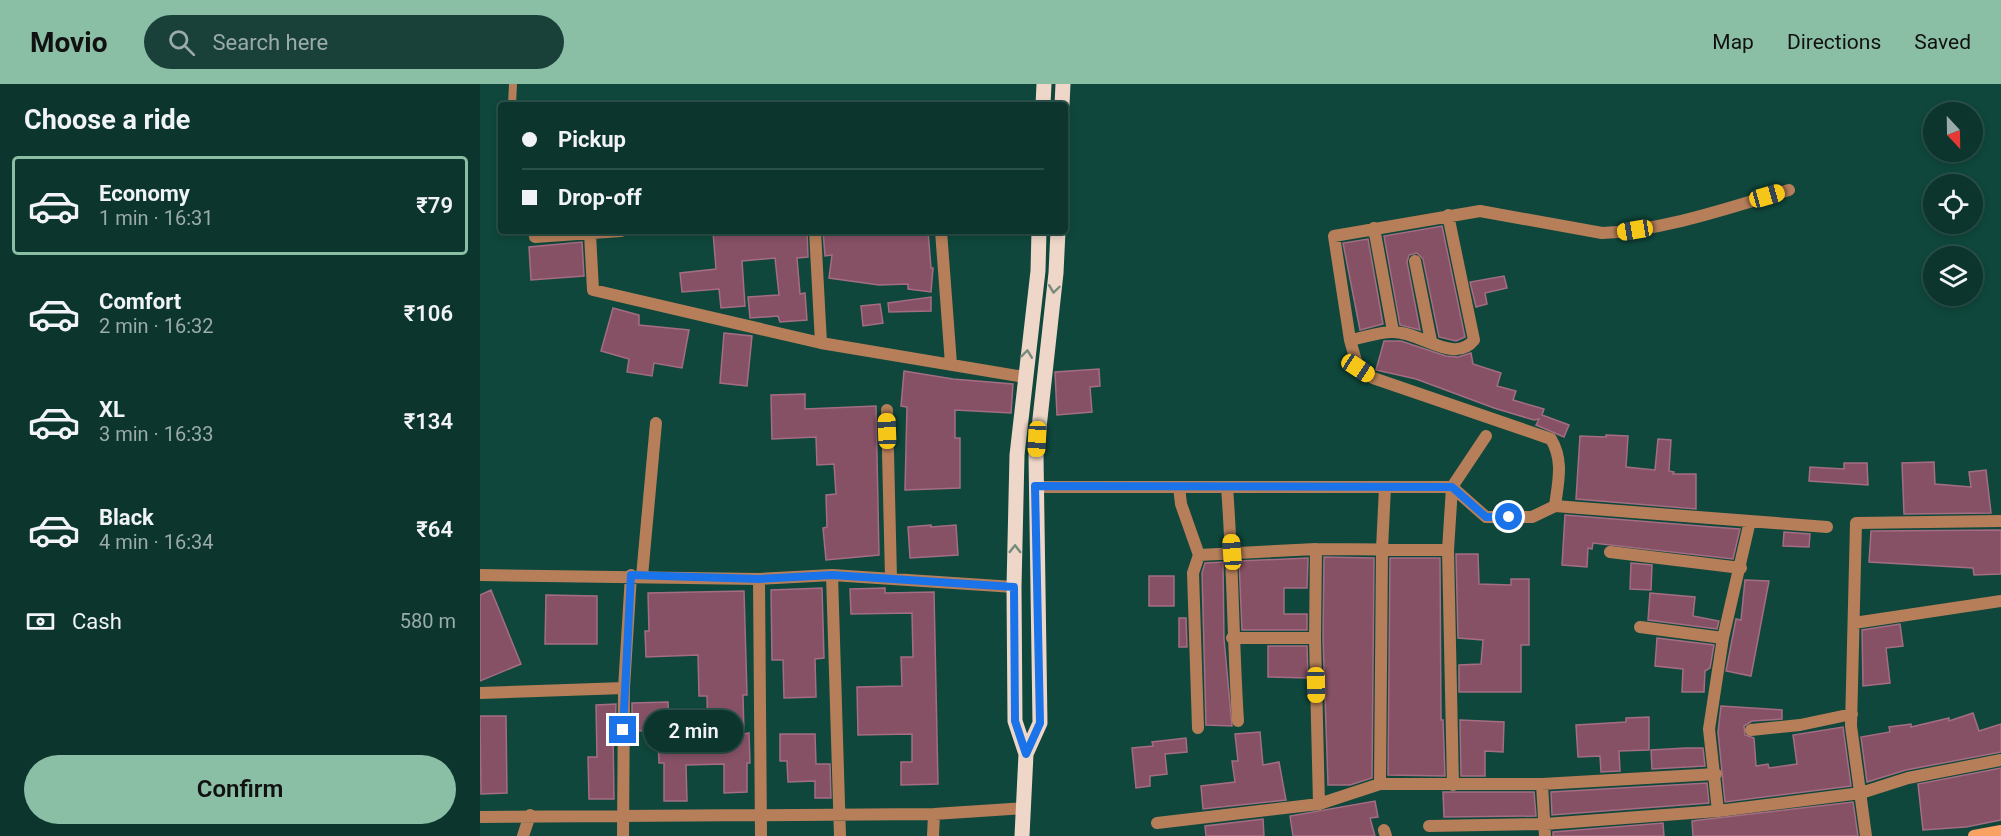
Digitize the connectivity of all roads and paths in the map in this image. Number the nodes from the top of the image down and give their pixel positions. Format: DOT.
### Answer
graph roads {
  1 [pos="513,84"];
  2 [pos="1044,84"];
  3 [pos="1063,84"];
  4 [pos="512,102"];
  5 [pos="1043,102"];
  6 [pos="1062,102"];
  7 [pos="1789,190"];
  8 [pos="1448,215"];
  9 [pos="1374,228"];
  10 [pos="590,234"];
  11 [pos="815,234"];
  12 [pos="941,234"];
  13 [pos="1039,234"];
  14 [pos="1058,234"];
  15 [pos="535,237"];
  16 [pos="1415,261"];
  17 [pos="1393,332"];
  18 [pos="1350,340"];
  19 [pos="1431,341"];
  20 [pos="821,343"];
  21 [pos="951,364"];
  22 [pos="1024,377"];
  23 [pos="886,410"];
  24 [pos="657,423"];
  25 [pos="1486,436"];
  26 [pos="1035,486"];
  27 [pos="1179,487"];
  28 [pos="1227,487"];
  29 [pos="1386,487"];
  30 [pos="1452,487"];
  31 [pos="1555,506"];
  32 [pos="2001,520"];
  33 [pos="1750,521"];
  34 [pos="1827,526"];
  35 [pos="1316,549"];
  36 [pos="1382,549"];
  37 [pos="1448,550"];
  38 [pos="1232,552"];
  39 [pos="1610,552"];
  40 [pos="1199,555"];
  41 [pos="1741,568"];
  42 [pos="480,575"];
  43 [pos="636,575"];
  44 [pos="832,575"];
  45 [pos="891,578"];
  46 [pos="759,579"];
  47 [pos="1014,587"];
  48 [pos="2001,602"];
  49 [pos="1854,623"];
  50 [pos="1640,627"];
  51 [pos="1232,638"];
  52 [pos="1315,638"];
  53 [pos="1723,638"];
  54 [pos="624,688"];
  55 [pos="480,693"];
  56 [pos="1852,714"];
  57 [pos="1238,721"];
  58 [pos="1198,728"];
  59 [pos="1751,730"];
  60 [pos="1026,754"];
  61 [pos="2001,760"];
  62 [pos="1716,774"];
  63 [pos="1380,784"];
  64 [pos="1542,784"];
  65 [pos="1453,785"];
  66 [pos="1861,793"];
  67 [pos="1319,804"];
  68 [pos="1024,808"];
  69 [pos="1718,811"];
  70 [pos="623,814"];
  71 [pos="760,814"];
  72 [pos="934,814"];
  73 [pos="530,815"];
  74 [pos="840,815"];
  75 [pos="480,817"];
  76 [pos="1157,824"];
  77 [pos="1430,826"];
  78 [pos="1545,830"];
  79 [pos="2001,831"];
  80 [pos="523,836"];
  81 [pos="623,836"];
  82 [pos="761,836"];
  83 [pos="840,836"];
  84 [pos="933,836"];
  85 [pos="1022,836"];
  86 [pos="1866,836"];
  87 [pos="1980,836"];
  1 -- 4 [label="lane"];
  2 -- 5 [label="main road"];
  3 -- 6 [label="main road"];
  7 -- 8 [label="street"];
  8 -- 9 [label="street"];
  8 -- 19 [label="street"];
  9 -- 17 [label="street"];
  9 -- 18 [label="street"];
  10 -- 15 [label="street"];
  10 -- 20 [label="street"];
  11 -- 20 [label="street"];
  12 -- 21 [label="street"];
  22 -- 13 [label="main road, one-way"];
  14 -- 26 [label="main road, one-way"];
  16 -- 19 [label="street"];
  17 -- 18 [label="street"];
  17 -- 19 [label="street"];
  18 -- 31 [label="street"];
  20 -- 21 [label="street"];
  21 -- 22 [label="street"];
  47 -- 22 [label="main road, one-way"];
  23 -- 45 [label="street"];
  24 -- 43 [label="street"];
  25 -- 30 [label="street"];
  26 -- 27 [label="street"];
  26 -- 60 [label="main road"];
  27 -- 28 [label="street"];
  27 -- 40 [label="street"];
  28 -- 29 [label="street"];
  28 -- 38 [label="street"];
  29 -- 30 [label="street"];
  29 -- 36 [label="street"];
  30 -- 31 [label="street"];
  30 -- 37 [label="street"];
  31 -- 33 [label="street"];
  32 -- 49 [label="street"];
  33 -- 34 [label="street"];
  33 -- 41 [label="street"];
  35 -- 36 [label="street"];
  35 -- 38 [label="street"];
  35 -- 52 [label="street"];
  36 -- 37 [label="street"];
  36 -- 63 [label="street"];
  37 -- 65 [label="street"];
  38 -- 40 [label="street"];
  38 -- 51 [label="street"];
  39 -- 41 [label="street"];
  40 -- 58 [label="street"];
  41 -- 53 [label="street"];
  42 -- 43 [label="street"];
  43 -- 46 [label="street"];
  43 -- 54 [label="street"];
  44 -- 45 [label="street"];
  44 -- 46 [label="street"];
  44 -- 74 [label="street"];
  45 -- 47 [label="street"];
  46 -- 71 [label="street"];
  47 -- 60 [label="main road"];
  48 -- 49 [label="street"];
  49 -- 56 [label="street"];
  50 -- 53 [label="street"];
  51 -- 52 [label="street"];
  51 -- 57 [label="street"];
  52 -- 67 [label="street"];
  53 -- 62 [label="street"];
  54 -- 55 [label="street"];
  54 -- 70 [label="street"];
  56 -- 59 [label="street"];
  56 -- 66 [label="street"];
  60 -- 68 [label="main road"];
  61 -- 66 [label="street"];
  62 -- 64 [label="street"];
  62 -- 69 [label="street"];
  63 -- 65 [label="street"];
  63 -- 67 [label="street"];
  64 -- 65 [label="street"];
  64 -- 78 [label="street"];
  66 -- 69 [label="street"];
  66 -- 86 [label="street"];
  67 -- 76 [label="street"];
  68 -- 72 [label="street"];
  68 -- 85 [label="main road"];
  69 -- 78 [label="street"];
  70 -- 71 [label="street"];
  70 -- 73 [label="street"];
  70 -- 81 [label="street"];
  71 -- 74 [label="street"];
  71 -- 82 [label="street"];
  72 -- 74 [label="street"];
  72 -- 84 [label="street"];
  73 -- 75 [label="street"];
  73 -- 80 [label="street"];
  74 -- 83 [label="street"];
  77 -- 78 [label="street"];
  79 -- 87 [label="street"];
}
